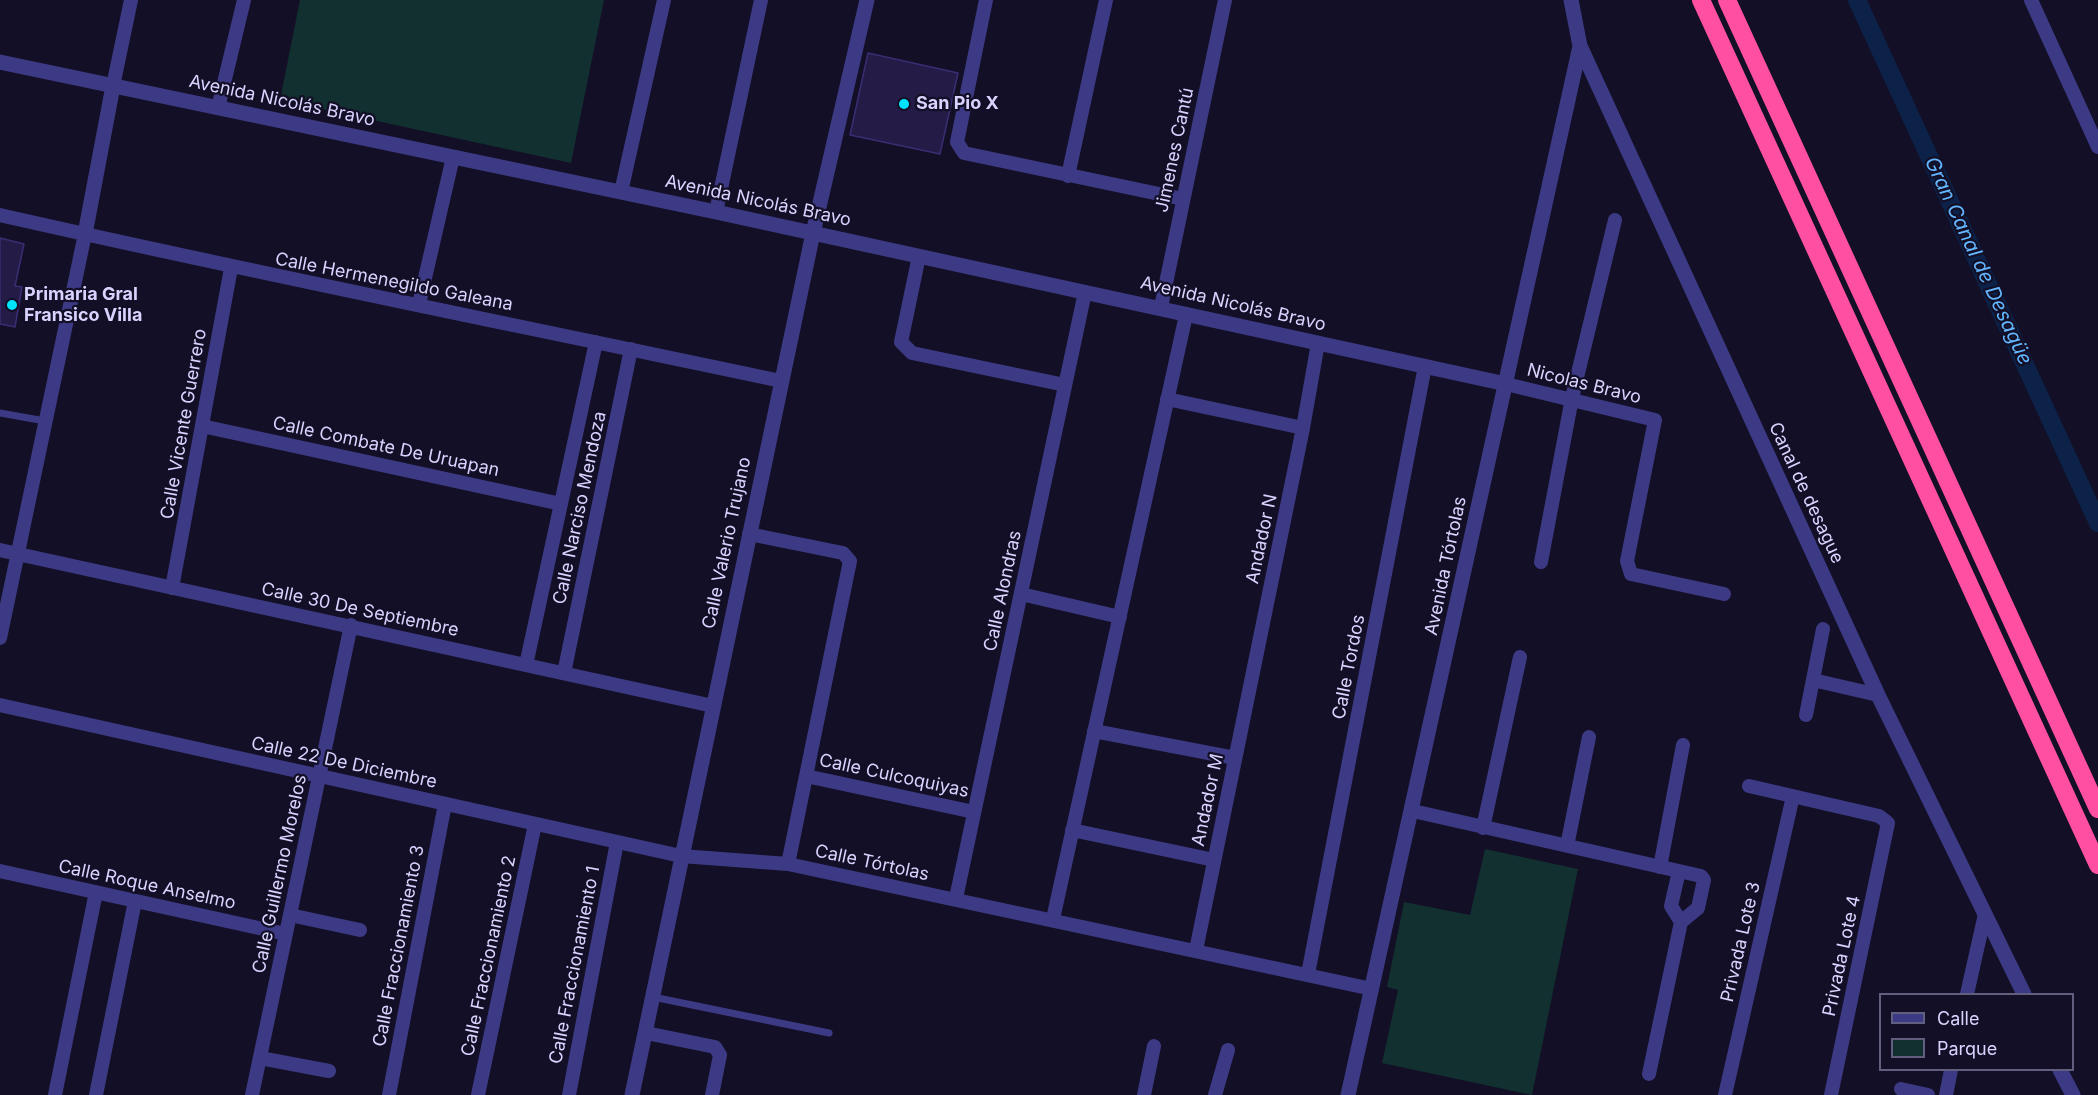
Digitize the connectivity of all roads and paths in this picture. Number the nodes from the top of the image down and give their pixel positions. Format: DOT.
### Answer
graph roads {
  1 [pos="131,0"];
  2 [pos="244,0"];
  3 [pos="664,0"];
  4 [pos="761,0"];
  5 [pos="867,0"];
  6 [pos="986,0"];
  7 [pos="1106,0"];
  8 [pos="1225,0"];
  9 [pos="1571,0"];
  10 [pos="1701,0"];
  11 [pos="1727,0"];
  12 [pos="2031,0"];
  13 [pos="1580,45"];
  14 [pos="0,62"];
  15 [pos="113,86"];
  16 [pos="218,108"];
  17 [pos="2098,147"];
  18 [pos="453,157"];
  19 [pos="1068,176"];
  20 [pos="621,192"];
  21 [pos="1183,199"];
  22 [pos="716,212"];
  23 [pos="0,215"];
  24 [pos="1615,220"];
  25 [pos="813,232"];
  26 [pos="85,234"];
  27 [pos="919,256"];
  28 [pos="231,268"];
  29 [pos="1085,292"];
  30 [pos="419,304"];
  31 [pos="1161,307"];
  32 [pos="1186,315"];
  33 [pos="596,342"];
  34 [pos="1318,343"];
  35 [pos="631,349"];
  36 [pos="1425,366"];
  37 [pos="781,381"];
  38 [pos="1506,384"];
  39 [pos="1065,385"];
  40 [pos="1572,398"];
  41 [pos="1167,399"];
  42 [pos="0,412"];
  43 [pos="45,421"];
  44 [pos="202,426"];
  45 [pos="1303,428"];
  46 [pos="561,504"];
  47 [pos="749,534"];
  48 [pos="0,550"];
  49 [pos="18,554"];
  50 [pos="1541,562"];
  51 [pos="172,588"];
  52 [pos="1021,594"];
  53 [pos="1724,594"];
  54 [pos="1120,617"];
  55 [pos="351,625"];
  56 [pos="1823,629"];
  57 [pos="0,638"];
  58 [pos="1256,657"];
  59 [pos="1520,657"];
  60 [pos="526,665"];
  61 [pos="564,674"];
  62 [pos="1814,680"];
  63 [pos="1878,695"];
  64 [pos="0,705"];
  65 [pos="713,705"];
  66 [pos="1806,715"];
  67 [pos="1094,731"];
  68 [pos="1589,737"];
  69 [pos="1683,745"];
  70 [pos="1235,758"];
  71 [pos="319,776"];
  72 [pos="806,776"];
  73 [pos="1749,786"];
  74 [pos="1793,796"];
  75 [pos="445,804"];
  76 [pos="2098,809"];
  77 [pos="1413,811"];
  78 [pos="974,812"];
  79 [pos="535,824"];
  80 [pos="1483,828"];
  81 [pos="1072,830"];
  82 [pos="617,842"];
  83 [pos="1567,846"];
  84 [pos="681,856"];
  85 [pos="1214,860"];
  86 [pos="788,864"];
  87 [pos="2098,865"];
  88 [pos="1660,867"];
  89 [pos="0,871"];
  90 [pos="1679,871"];
  91 [pos="96,892"];
  92 [pos="956,898"];
  93 [pos="135,901"];
  94 [pos="1985,914"];
  95 [pos="290,915"];
  96 [pos="1053,919"];
  97 [pos="1681,922"];
  98 [pos="360,930"];
  99 [pos="286,934"];
  100 [pos="1196,950"];
  101 [pos="1308,974"];
  102 [pos="1372,988"];
  103 [pos="1967,993"];
  104 [pos="2024,993"];
  105 [pos="653,997"];
  106 [pos="645,1033"];
  107 [pos="829,1033"];
  108 [pos="1154,1046"];
  109 [pos="1228,1050"];
  110 [pos="260,1058"];
  111 [pos="329,1071"];
  112 [pos="1951,1071"];
  113 [pos="2061,1071"];
  114 [pos="1649,1074"];
  115 [pos="1900,1089"];
  116 [pos="55,1095"];
  117 [pos="96,1095"];
  118 [pos="252,1095"];
  119 [pos="389,1095"];
  120 [pos="478,1095"];
  121 [pos="569,1095"];
  122 [pos="632,1095"];
  123 [pos="712,1095"];
  124 [pos="1144,1095"];
  125 [pos="1215,1095"];
  126 [pos="1348,1095"];
  127 [pos="1725,1095"];
  128 [pos="1831,1095"];
  129 [pos="1928,1095"];
  130 [pos="1946,1095"];
  131 [pos="2073,1095"];
  1 -- 15 [label="street"];
  2 -- 16 [label="street"];
  3 -- 20 [label="street"];
  4 -- 22 [label="street"];
  5 -- 25 [label="street, Calle Valerio Trujano"];
  6 -- 19 [label="street"];
  7 -- 19 [label="street"];
  8 -- 21 [label="street, Jimenes Cantú"];
  9 -- 13 [label="street, Canal de desague"];
  10 -- 87 [label="highway"];
  11 -- 76 [label="highway"];
  12 -- 17 [label="street"];
  13 -- 38 [label="street, Avenida Tórtolas"];
  13 -- 63 [label="street, Canal de desague"];
  14 -- 15 [label="street, Avenida Nicolás Bravo"];
  15 -- 16 [label="street, Avenida Nicolás Bravo"];
  15 -- 26 [label="street"];
  16 -- 18 [label="street, Avenida Nicolás Bravo"];
  18 -- 20 [label="street, Avenida Nicolás Bravo"];
  18 -- 30 [label="street"];
  19 -- 21 [label="street"];
  20 -- 22 [label="street, Avenida Nicolás Bravo"];
  21 -- 31 [label="street, Jimenes Cantú"];
  22 -- 25 [label="street, Avenida Nicolás Bravo"];
  23 -- 26 [label="street, Calle Hermenegildo Galeana"];
  24 -- 40 [label="street"];
  25 -- 27 [label="street, Avenida Nicolás Bravo"];
  25 -- 37 [label="street, Calle Valerio Trujano"];
  26 -- 28 [label="street, Calle Hermenegildo Galeana"];
  26 -- 43 [label="street"];
  27 -- 29 [label="street, Avenida Nicolás Bravo"];
  27 -- 39 [label="street"];
  28 -- 30 [label="street, Calle Hermenegildo Galeana"];
  28 -- 44 [label="street, Calle Vicente Guerrero"];
  29 -- 31 [label="street, Avenida Nicolás Bravo"];
  29 -- 39 [label="street, Calle Alondras"];
  30 -- 33 [label="street, Calle Hermenegildo Galeana"];
  31 -- 32 [label="street, Avenida Nicolás Bravo"];
  32 -- 34 [label="street, Avenida Nicolás Bravo"];
  32 -- 41 [label="street"];
  33 -- 35 [label="street, Calle Hermenegildo Galeana"];
  33 -- 46 [label="street, Calle Narciso Mendoza"];
  34 -- 36 [label="street, Avenida Nicolás Bravo"];
  34 -- 45 [label="street"];
  35 -- 37 [label="street, Calle Hermenegildo Galeana"];
  35 -- 61 [label="street, Calle Narciso Mendoza"];
  36 -- 38 [label="street, Avenida Nicolás Bravo"];
  36 -- 101 [label="street, Calle Tordos"];
  37 -- 47 [label="street, Calle Valerio Trujano"];
  38 -- 40 [label="street, Nicolas Bravo"];
  38 -- 77 [label="street, Avenida Tórtolas"];
  39 -- 52 [label="street, Calle Alondras"];
  40 -- 50 [label="street"];
  40 -- 53 [label="street, Nicolas Bravo"];
  41 -- 45 [label="street"];
  41 -- 54 [label="street"];
  42 -- 43 [label="lane"];
  43 -- 49 [label="street"];
  44 -- 46 [label="street, Calle Combate De Uruapan"];
  44 -- 51 [label="street, Calle Vicente Guerrero"];
  45 -- 58 [label="street, Andador N"];
  46 -- 60 [label="street, Calle Narciso Mendoza"];
  47 -- 65 [label="street, Calle Valerio Trujano"];
  47 -- 72 [label="street"];
  48 -- 49 [label="street, Calle 30 De Septiembre"];
  49 -- 51 [label="street, Calle 30 De Septiembre"];
  49 -- 57 [label="street"];
  51 -- 55 [label="street, Calle 30 De Septiembre"];
  52 -- 54 [label="street"];
  52 -- 78 [label="street, Calle Alondras"];
  54 -- 67 [label="street"];
  55 -- 60 [label="street, Calle 30 De Septiembre"];
  55 -- 71 [label="street, Calle Guillermo Morelos"];
  56 -- 62 [label="street"];
  58 -- 70 [label="street, Andador M"];
  59 -- 80 [label="street"];
  60 -- 61 [label="street, Calle 30 De Septiembre"];
  61 -- 65 [label="street, Calle 30 De Septiembre"];
  62 -- 63 [label="street"];
  62 -- 66 [label="street"];
  63 -- 94 [label="street, Canal de desague"];
  64 -- 71 [label="street, Calle 22 De Diciembre"];
  65 -- 84 [label="street, Calle Valerio Trujano"];
  67 -- 70 [label="street"];
  67 -- 81 [label="street"];
  68 -- 83 [label="street"];
  69 -- 88 [label="street"];
  70 -- 85 [label="street, Andador M"];
  71 -- 75 [label="street, Calle 22 De Diciembre"];
  71 -- 95 [label="street, Calle Guillermo Morelos"];
  72 -- 78 [label="street, Calle Culcoquiyas"];
  72 -- 86 [label="street"];
  73 -- 74 [label="street"];
  74 -- 127 [label="street, Privada Lote 3"];
  74 -- 128 [label="street, Privada Lote 4"];
  75 -- 79 [label="street, Calle 22 De Diciembre"];
  75 -- 119 [label="street, Calle Fraccionamiento 3"];
  77 -- 80 [label="street"];
  77 -- 102 [label="street, Avenida Tórtolas"];
  78 -- 92 [label="street, Calle Alondras"];
  79 -- 82 [label="street, Calle 22 De Diciembre"];
  79 -- 120 [label="street, Calle Fraccionamiento 2"];
  80 -- 83 [label="street"];
  81 -- 85 [label="street"];
  81 -- 96 [label="street"];
  82 -- 84 [label="street, Calle 22 De Diciembre"];
  82 -- 121 [label="street, Calle Fraccionamiento 1"];
  83 -- 88 [label="street"];
  84 -- 86 [label="street, Calle Tórtolas"];
  84 -- 105 [label="street, Calle Valerio Trujano"];
  85 -- 100 [label="street, Andador M"];
  86 -- 92 [label="street, Calle Tórtolas"];
  88 -- 90 [label="street"];
  89 -- 91 [label="street, Calle Roque Anselmo"];
  90 -- 97 [label="street"];
  90 -- 97 [label="street"];
  91 -- 93 [label="street, Calle Roque Anselmo"];
  91 -- 116 [label="street"];
  92 -- 96 [label="street, Calle Tórtolas"];
  93 -- 99 [label="street, Calle Roque Anselmo"];
  93 -- 117 [label="street"];
  94 -- 103 [label="street"];
  94 -- 104 [label="street, Canal de desague"];
  95 -- 98 [label="street"];
  95 -- 99 [label="street, Calle Guillermo Morelos"];
  96 -- 100 [label="street, Calle Tórtolas"];
  97 -- 114 [label="street"];
  99 -- 110 [label="street, Calle Guillermo Morelos"];
  100 -- 101 [label="street, Calle Tórtolas"];
  101 -- 102 [label="street, Calle Tórtolas"];
  102 -- 126 [label="street, Avenida Tórtolas"];
  105 -- 106 [label="street, Calle Valerio Trujano"];
  105 -- 107 [label="lane"];
  106 -- 122 [label="street, Calle Valerio Trujano"];
  106 -- 123 [label="street"];
  108 -- 124 [label="street"];
  109 -- 125 [label="street"];
  110 -- 111 [label="street"];
  110 -- 118 [label="street, Calle Guillermo Morelos"];
  112 -- 130 [label="street"];
  113 -- 131 [label="street"];
  115 -- 129 [label="street"];
}
